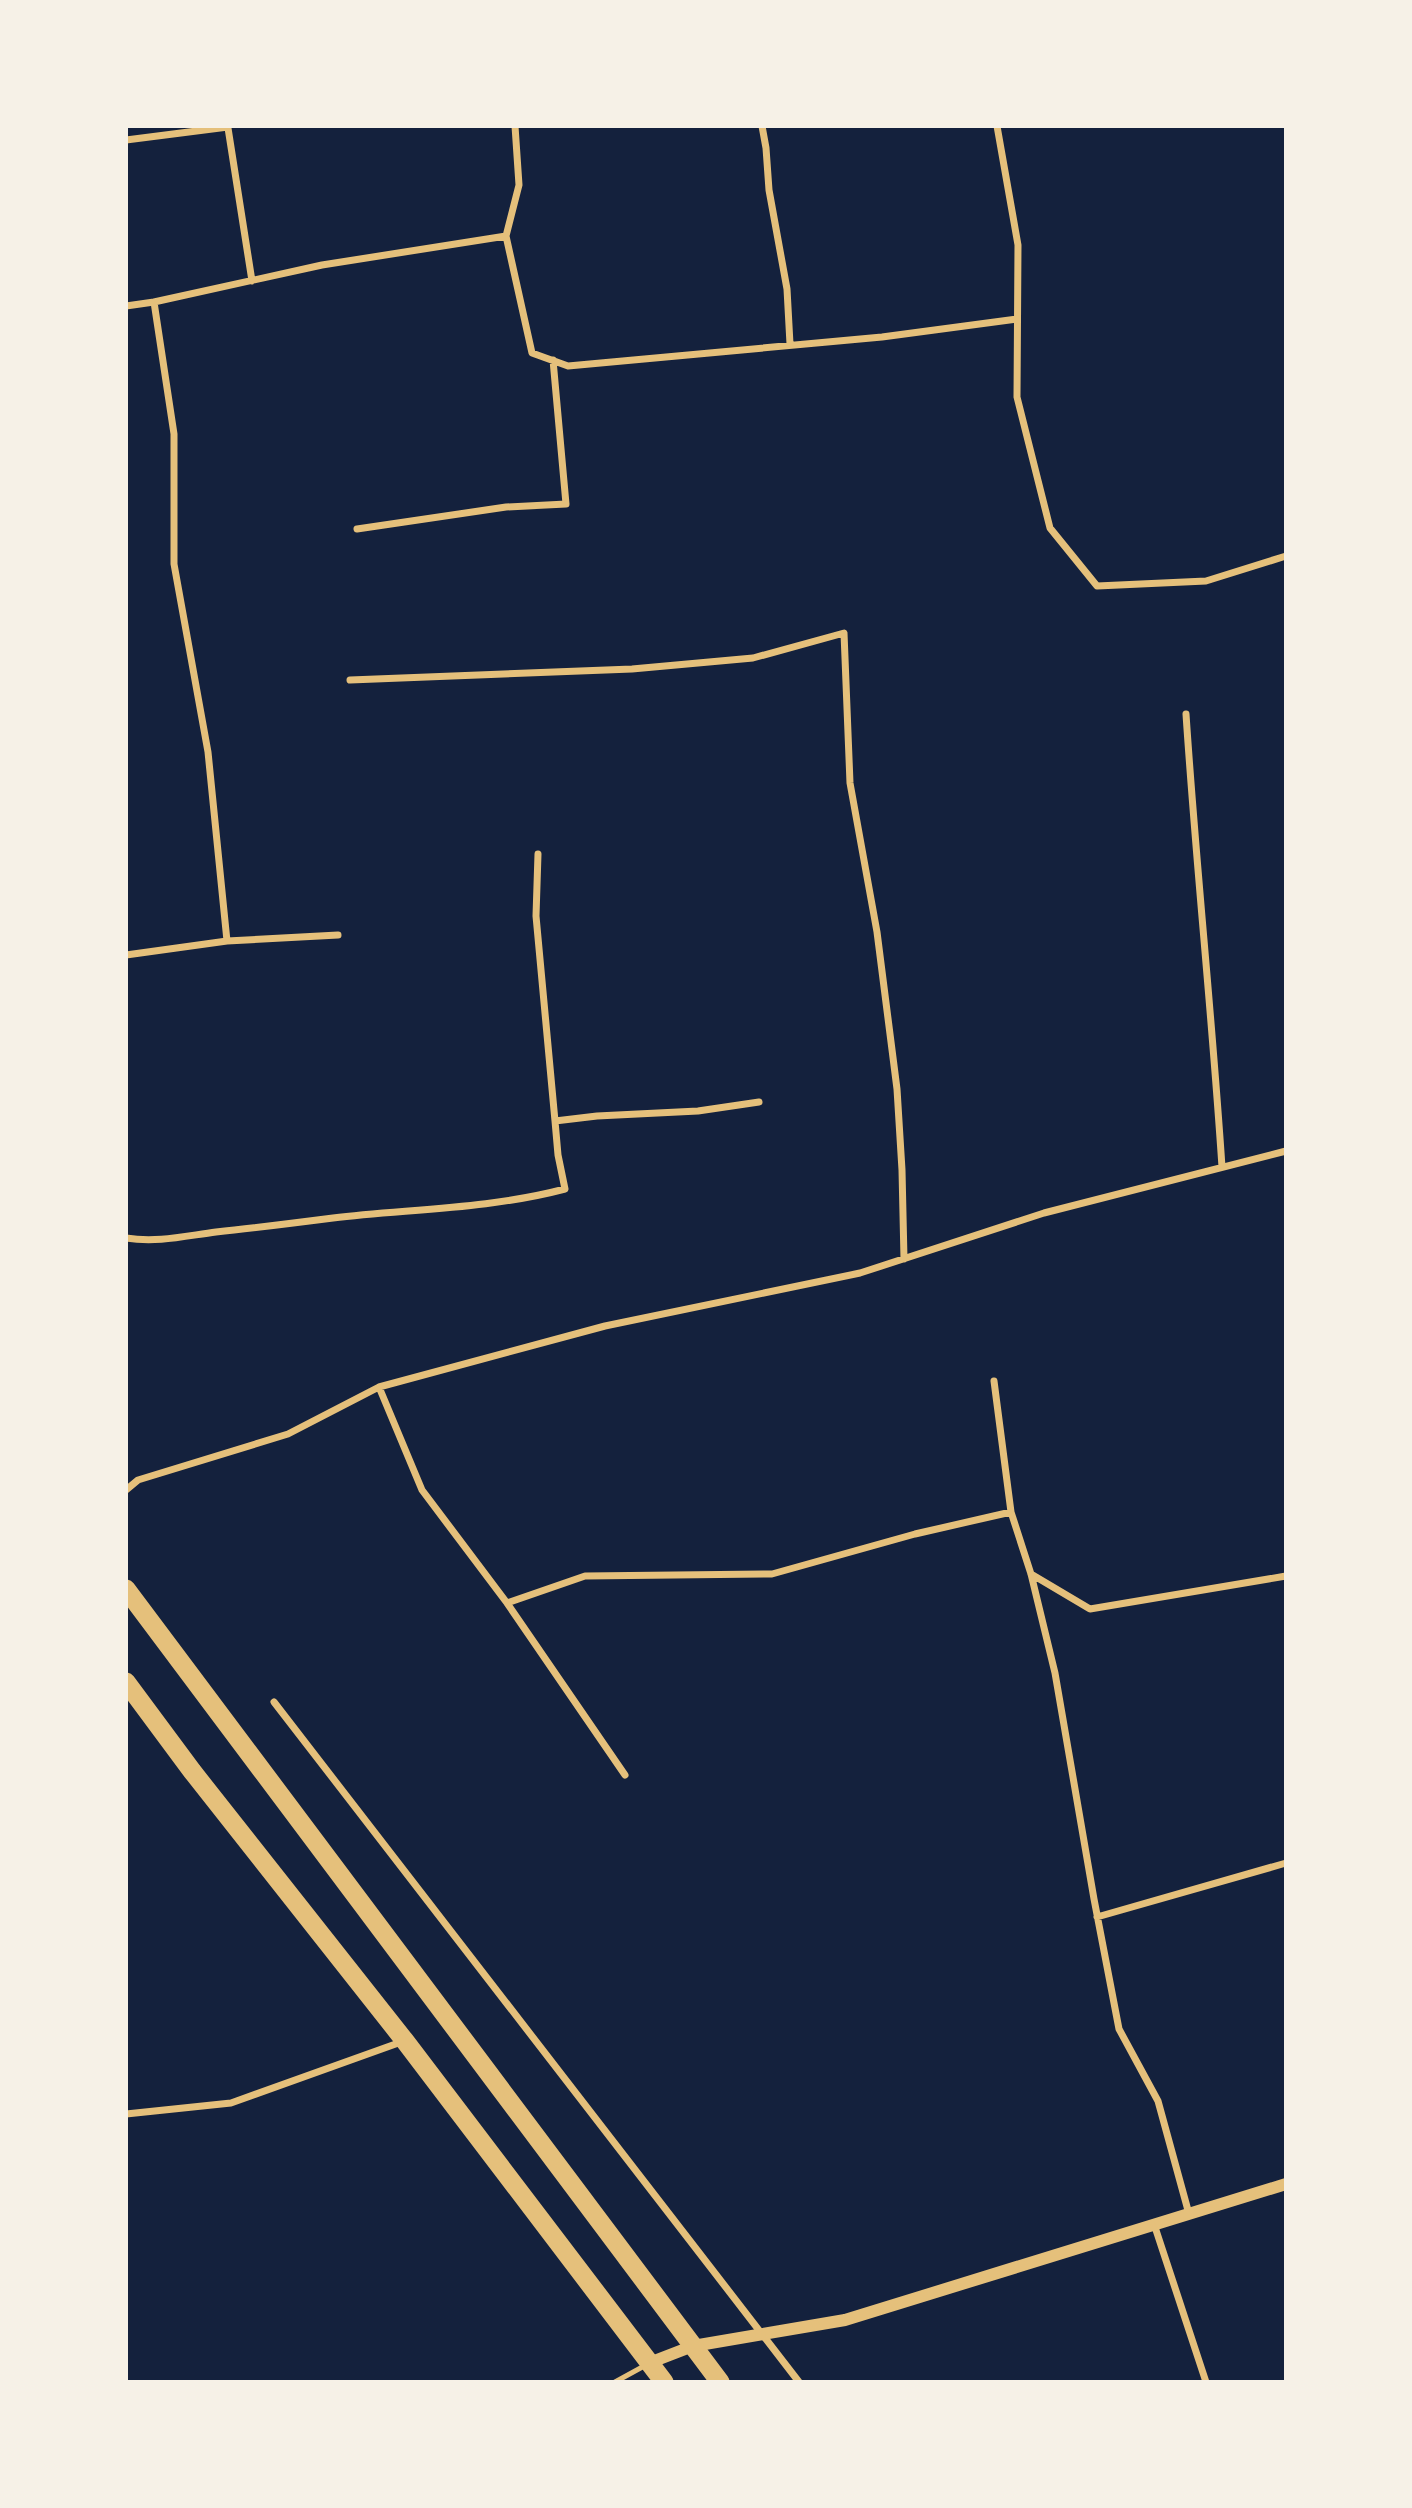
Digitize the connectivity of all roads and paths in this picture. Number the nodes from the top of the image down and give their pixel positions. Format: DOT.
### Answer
graph roads {
  1 [pos="516,126"];
  2 [pos="762,126"];
  3 [pos="997,126"];
  4 [pos="228,127"];
  5 [pos="126,140"];
  6 [pos="506,236"];
  7 [pos="252,281"];
  8 [pos="154,302"];
  9 [pos="126,306"];
  10 [pos="1017,319"];
  11 [pos="790,344"];
  12 [pos="553,360"];
  13 [pos="357,529"];
  14 [pos="1286,556"];
  15 [pos="350,680"];
  16 [pos="1186,714"];
  17 [pos="538,854"];
  18 [pos="338,935"];
  19 [pos="228,941"];
  20 [pos="126,955"];
  21 [pos="759,1102"];
  22 [pos="555,1121"];
  23 [pos="1286,1151"];
  24 [pos="1222,1167"];
  25 [pos="126,1238"];
  26 [pos="904,1259"];
  27 [pos="994,1381"];
  28 [pos="379,1387"];
  29 [pos="126,1490"];
  30 [pos="1011,1512"];
  31 [pos="1031,1574"];
  32 [pos="1286,1576"];
  33 [pos="126,1590"];
  34 [pos="508,1603"];
  35 [pos="126,1682"];
  36 [pos="274,1702"];
  37 [pos="625,1775"];
  38 [pos="1286,1863"];
  39 [pos="1097,1917"];
  40 [pos="405,2041"];
  41 [pos="126,2114"];
  42 [pos="1286,2183"];
  43 [pos="1189,2214"];
  44 [pos="1154,2224"];
  45 [pos="764,2335"];
  46 [pos="693,2346"];
  47 [pos="649,2363"];
  48 [pos="615,2382"];
  49 [pos="664,2382"];
  50 [pos="720,2382"];
  51 [pos="799,2382"];
  52 [pos="1206,2382"];
  1 -- 6 [label="street"];
  2 -- 11 [label="street"];
  3 -- 10 [label="street"];
  4 -- 5 [label="street"];
  4 -- 7 [label="street"];
  6 -- 7 [label="street"];
  6 -- 12 [label="street"];
  7 -- 8 [label="street"];
  8 -- 9 [label="street"];
  8 -- 19 [label="street"];
  10 -- 11 [label="street"];
  10 -- 14 [label="street"];
  11 -- 12 [label="street"];
  12 -- 13 [label="street"];
  15 -- 26 [label="street"];
  16 -- 24 [label="street"];
  17 -- 22 [label="street"];
  18 -- 19 [label="street"];
  19 -- 20 [label="street"];
  21 -- 22 [label="street"];
  22 -- 25 [label="street"];
  23 -- 24 [label="street"];
  24 -- 26 [label="street"];
  26 -- 28 [label="street"];
  27 -- 30 [label="street"];
  28 -- 29 [label="street"];
  28 -- 34 [label="street"];
  30 -- 31 [label="street"];
  30 -- 34 [label="street"];
  31 -- 32 [label="street"];
  31 -- 39 [label="street"];
  33 -- 46 [label="highway"];
  34 -- 37 [label="street"];
  35 -- 40 [label="highway"];
  36 -- 45 [label="street"];
  38 -- 39 [label="street"];
  39 -- 43 [label="street"];
  40 -- 41 [label="street"];
  40 -- 47 [label="highway"];
  42 -- 43 [label="street"];
  43 -- 44 [label="street"];
  44 -- 45 [label="street"];
  44 -- 52 [label="street"];
  45 -- 46 [label="street"];
  45 -- 51 [label="street"];
  46 -- 47 [label="street"];
  46 -- 50 [label="highway"];
  47 -- 48 [label="lane"];
  47 -- 49 [label="highway"];
}
